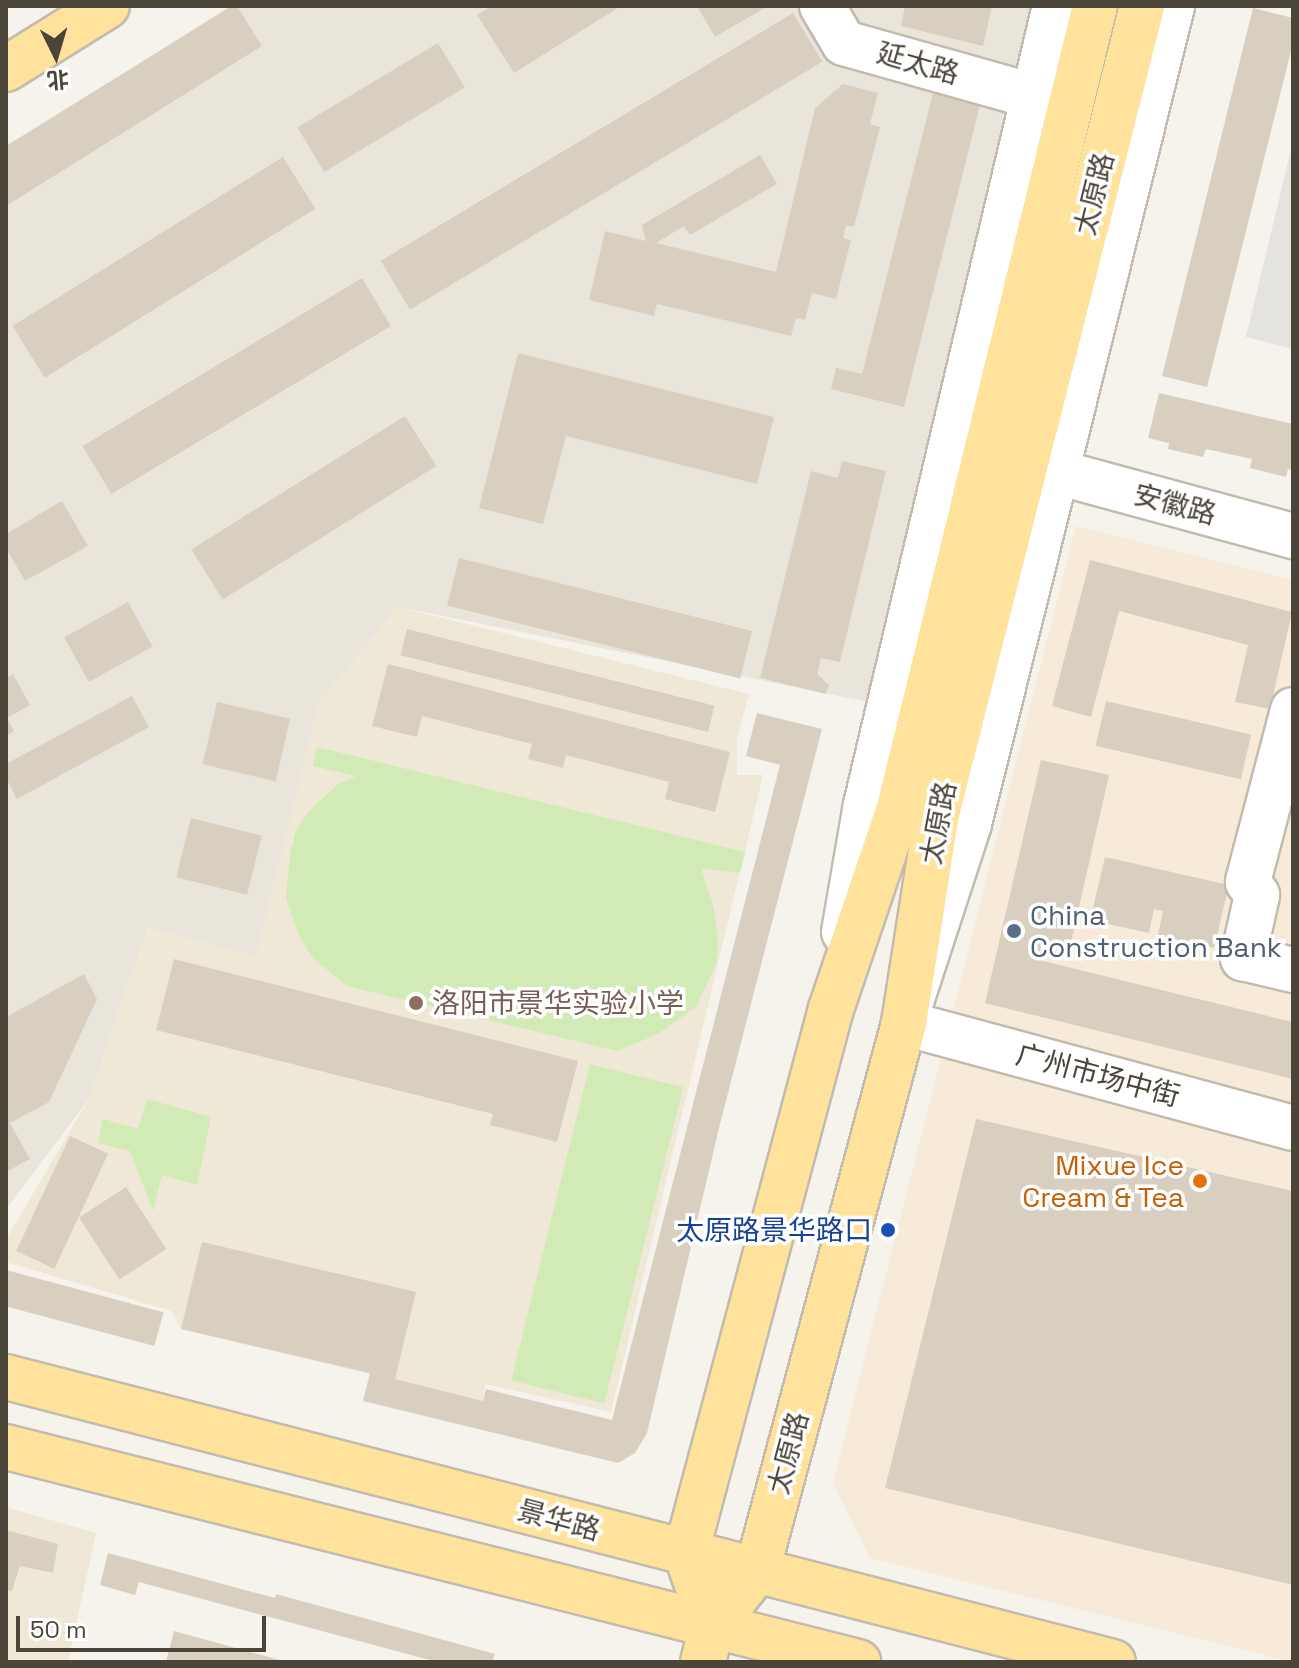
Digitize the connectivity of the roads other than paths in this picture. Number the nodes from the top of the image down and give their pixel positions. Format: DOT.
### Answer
graph roads {
  1 [pos="107,6"];
  2 [pos="822,6"];
  3 [pos="1055,6"];
  4 [pos="1095,6"];
  5 [pos="1142,6"];
  6 [pos="1172,6"];
  7 [pos="6,69"];
  8 [pos="1033,96"];
  9 [pos="1057,472"];
  10 [pos="1293,536"];
  11 [pos="1293,710"];
  12 [pos="1293,970"];
  13 [pos="831,1009"];
  14 [pos="904,1023"];
  15 [pos="1293,1128"];
  16 [pos="6,1377"];
  17 [pos="6,1447"];
  18 [pos="686,1553"];
  19 [pos="757,1571"];
  20 [pos="707,1644"];
  21 [pos="858,1662"];
  22 [pos="1113,1662"];
  1 -- 7 [label="main road"];
  2 -- 8 [label="street, 延太路"];
  3 -- 8 [label="street"];
  4 -- 13 [label="main road, 太原路"];
  5 -- 14 [label="main road, 太原路"];
  6 -- 9 [label="street"];
  8 -- 13 [label="street"];
  9 -- 10 [label="street, 安徽路"];
  9 -- 14 [label="street"];
  11 -- 12 [label="street"];
  13 -- 18 [label="main road, 太原路"];
  14 -- 15 [label="street, 广州市场中街"];
  14 -- 19 [label="main road, 太原路"];
  16 -- 18 [label="main road, 景华路"];
  17 -- 20 [label="main road"];
  18 -- 19 [label="main road, 景华路"];
  18 -- 20 [label="main road"];
  19 -- 20 [label="main road, 太原路"];
  19 -- 22 [label="main road, 景华路"];
  20 -- 21 [label="main road"];
}
